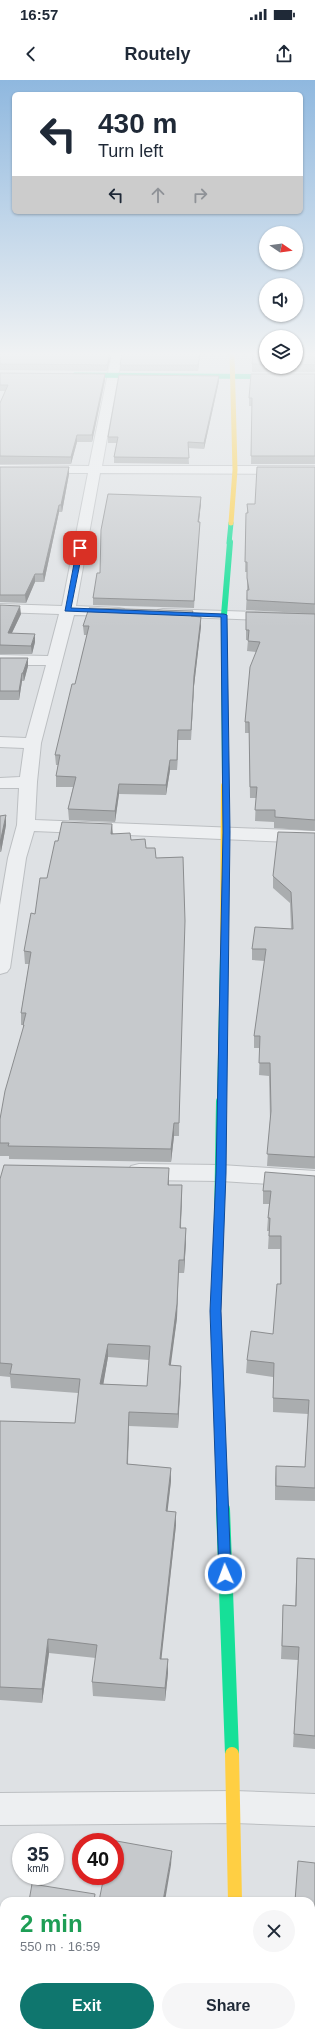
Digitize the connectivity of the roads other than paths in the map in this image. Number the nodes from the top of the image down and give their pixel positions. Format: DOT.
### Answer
graph roads {
  1 [pos="100,445"];
  2 [pos="234,445"];
  3 [pos="0,469"];
  4 [pos="95,470"];
  5 [pos="235,470"];
  6 [pos="315,470"];
  7 [pos="0,608"];
  8 [pos="68,610"];
  9 [pos="130,612"];
  10 [pos="146,613"];
  11 [pos="224,615"];
  12 [pos="315,618"];
  13 [pos="0,660"];
  14 [pos="54,662"];
  15 [pos="0,742"];
  16 [pos="33,743"];
  17 [pos="28,782"];
  18 [pos="0,783"];
  19 [pos="26,825"];
  20 [pos="226,832"];
  21 [pos="315,837"];
  22 [pos="8,859"];
  23 [pos="0,968"];
  24 [pos="116,1171"];
  25 [pos="221,1173"];
  26 [pos="315,1179"];
  27 [pos="234,1807"];
  28 [pos="0,1809"];
  29 [pos="315,1810"];
  30 [pos="235,1897"];
  1 -- 4 [label="street"];
  2 -- 5 [label="street"];
  3 -- 4 [label="street"];
  4 -- 5 [label="street"];
  4 -- 8 [label="street"];
  5 -- 6 [label="street"];
  5 -- 11 [label="street"];
  7 -- 8 [label="street"];
  8 -- 9 [label="street"];
  8 -- 14 [label="street"];
  10 -- 11 [label="street"];
  11 -- 12 [label="street"];
  11 -- 20 [label="street"];
  13 -- 14 [label="street"];
  14 -- 16 [label="street"];
  15 -- 16 [label="street"];
  16 -- 17 [label="street"];
  17 -- 18 [label="street"];
  17 -- 19 [label="street"];
  19 -- 20 [label="street"];
  19 -- 22 [label="street"];
  20 -- 21 [label="street"];
  20 -- 25 [label="street"];
  22 -- 23 [label="street"];
  24 -- 25 [label="street"];
  25 -- 26 [label="street"];
  25 -- 27 [label="street"];
  27 -- 28 [label="street"];
  27 -- 29 [label="street"];
  27 -- 30 [label="street"];
}
